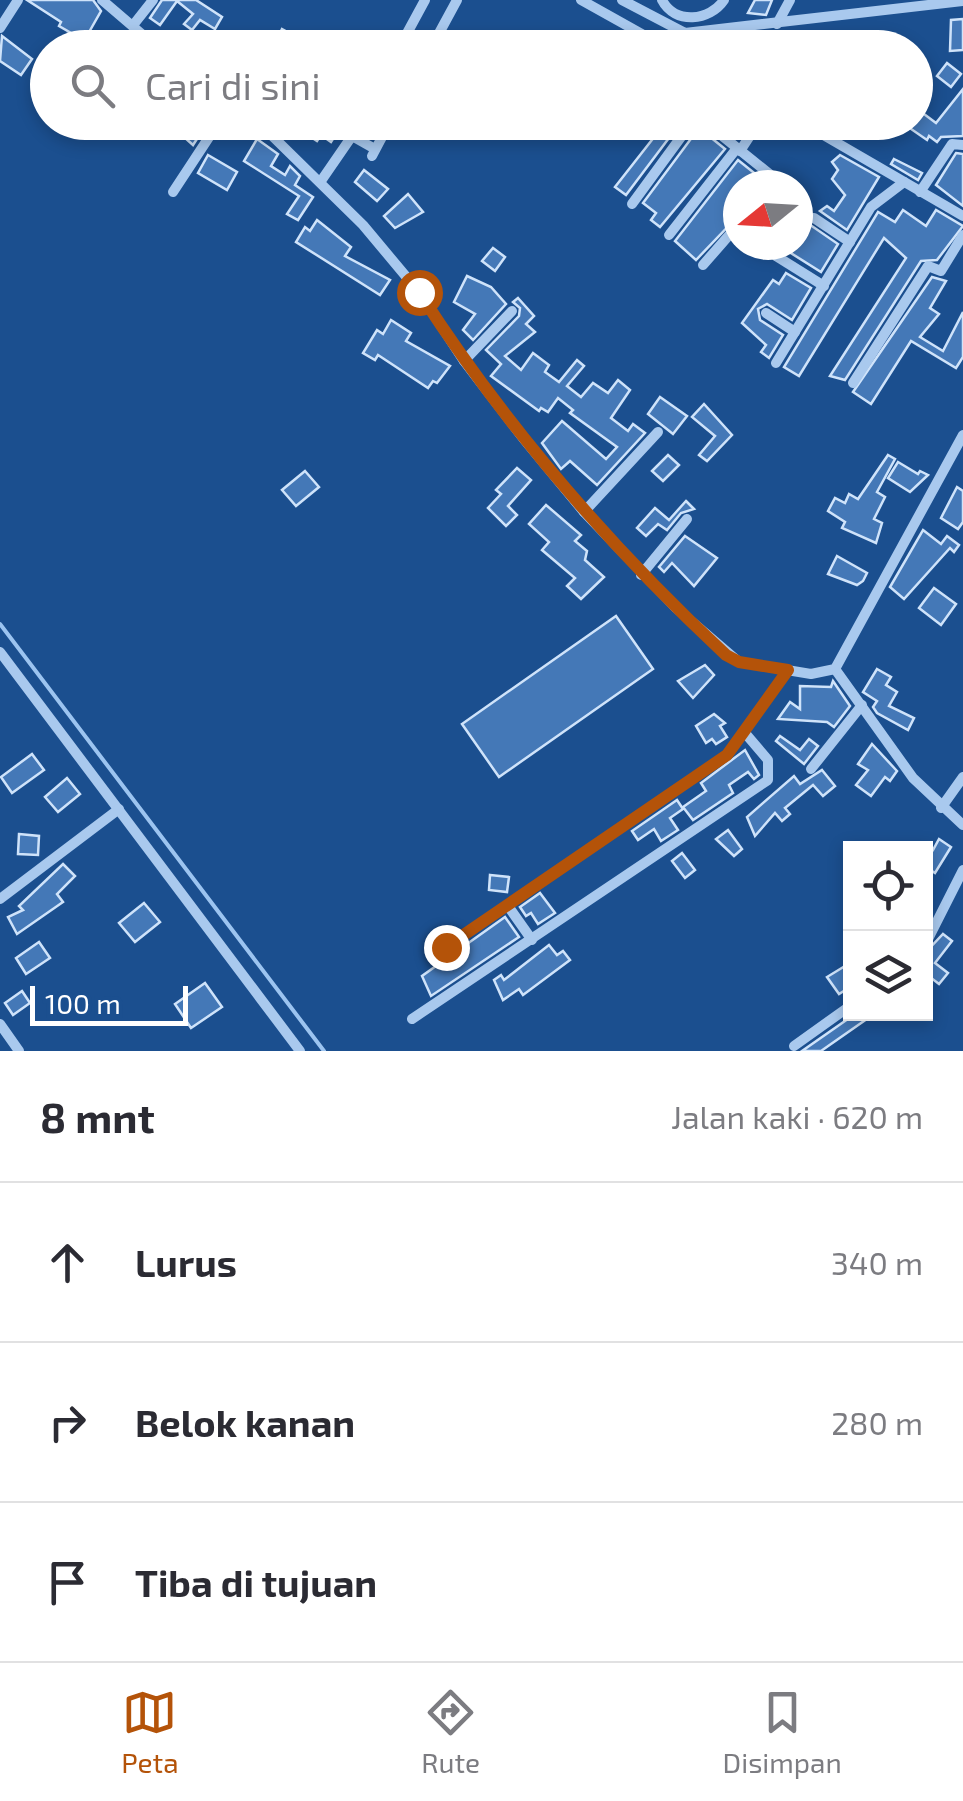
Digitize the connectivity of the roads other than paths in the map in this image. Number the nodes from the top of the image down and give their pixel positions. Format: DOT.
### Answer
graph roads {
  1 [pos="18,0"];
  2 [pos="102,0"];
  3 [pos="154,0"];
  4 [pos="425,0"];
  5 [pos="457,0"];
  6 [pos="582,0"];
  7 [pos="622,0"];
  8 [pos="662,0"];
  9 [pos="724,0"];
  10 [pos="790,0"];
  11 [pos="957,1"];
  12 [pos="134,24"];
  13 [pos="777,24"];
  14 [pos="0,28"];
  15 [pos="140,30"];
  16 [pos="409,30"];
  17 [pos="441,30"];
  18 [pos="635,30"];
  19 [pos="679,30"];
  20 [pos="716,30"];
  21 [pos="207,140"];
  22 [pos="277,140"];
  23 [pos="349,140"];
  24 [pos="358,140"];
  25 [pos="380,140"];
  26 [pos="679,140"];
  27 [pos="727,140"];
  28 [pos="746,140"];
  29 [pos="831,140"];
  30 [pos="963,146"];
  31 [pos="739,150"];
  32 [pos="762,170"];
  33 [pos="321,181"];
  34 [pos="904,182"];
  35 [pos="173,192"];
  36 [pos="920,192"];
  37 [pos="632,204"];
  38 [pos="963,216"];
  39 [pos="814,218"];
  40 [pos="669,235"];
  41 [pos="963,235"];
  42 [pos="850,242"];
  43 [pos="723,243"];
  44 [pos="782,260"];
  45 [pos="703,266"];
  46 [pos="824,286"];
  47 [pos="512,311"];
  48 [pos="766,313"];
  49 [pos="796,332"];
  50 [pos="464,362"];
  51 [pos="776,363"];
  52 [pos="853,384"];
  53 [pos="658,432"];
  54 [pos="963,434"];
  55 [pos="584,512"];
  56 [pos="687,519"];
  57 [pos="641,575"];
  58 [pos="0,652"];
  59 [pos="835,669"];
  60 [pos="788,670"];
  61 [pos="862,705"];
  62 [pos="745,733"];
  63 [pos="811,769"];
  64 [pos="963,777"];
  65 [pos="940,808"];
  66 [pos="119,809"];
  67 [pos="963,824"];
  68 [pos="963,870"];
  69 [pos="0,898"];
  70 [pos="508,906"];
  71 [pos="942,908"];
  72 [pos="933,911"];
  73 [pos="931,931"];
  74 [pos="532,940"];
  75 [pos="446,947"];
  76 [pos="843,1011"];
  77 [pos="412,1020"];
  78 [pos="0,1024"];
  79 [pos="794,1046"];
  80 [pos="19,1051"];
  81 [pos="300,1051"];
  1 -- 14 [label="street"];
  2 -- 12 [label="street"];
  3 -- 12 [label="street"];
  4 -- 16 [label="street"];
  5 -- 17 [label="street"];
  6 -- 18 [label="street"];
  7 -- 19 [label="street"];
  8 -- 9 [label="street"];
  10 -- 13 [label="street"];
  11 -- 13 [label="street"];
  12 -- 15 [label="street"];
  13 -- 20 [label="street"];
  21 -- 35 [label="street"];
  22 -- 33 [label="street"];
  23 -- 33 [label="street"];
  24 -- 25 [label="street"];
  26 -- 37 [label="street"];
  27 -- 31 [label="street"];
  28 -- 31 [label="street"];
  29 -- 34 [label="street"];
  30 -- 36 [label="street"];
  31 -- 32 [label="street"];
  31 -- 40 [label="street"];
  33 -- 50 [label="street"];
  34 -- 36 [label="street"];
  34 -- 42 [label="street"];
  36 -- 38 [label="street"];
  39 -- 42 [label="street"];
  41 -- 52 [label="street"];
  42 -- 46 [label="street"];
  43 -- 45 [label="street"];
  44 -- 46 [label="street"];
  46 -- 49 [label="street"];
  47 -- 50 [label="street"];
  48 -- 49 [label="street"];
  49 -- 51 [label="street"];
  50 -- 55 [label="street"];
  53 -- 55 [label="street"];
  54 -- 59 [label="street"];
  55 -- 57 [label="street"];
  56 -- 57 [label="street"];
  57 -- 60 [label="street"];
  58 -- 66 [label="street"];
  59 -- 60 [label="street"];
  59 -- 61 [label="street"];
  60 -- 62 [label="street"];
  61 -- 63 [label="street"];
  61 -- 65 [label="street"];
  62 -- 70 [label="street"];
  62 -- 74 [label="street"];
  64 -- 65 [label="street"];
  65 -- 67 [label="street"];
  66 -- 69 [label="street"];
  66 -- 81 [label="street"];
  68 -- 71 [label="street"];
  70 -- 74 [label="street"];
  70 -- 75 [label="street"];
  71 -- 72 [label="street"];
  71 -- 73 [label="street"];
  74 -- 77 [label="street"];
  76 -- 79 [label="street"];
  78 -- 80 [label="street"];
}
